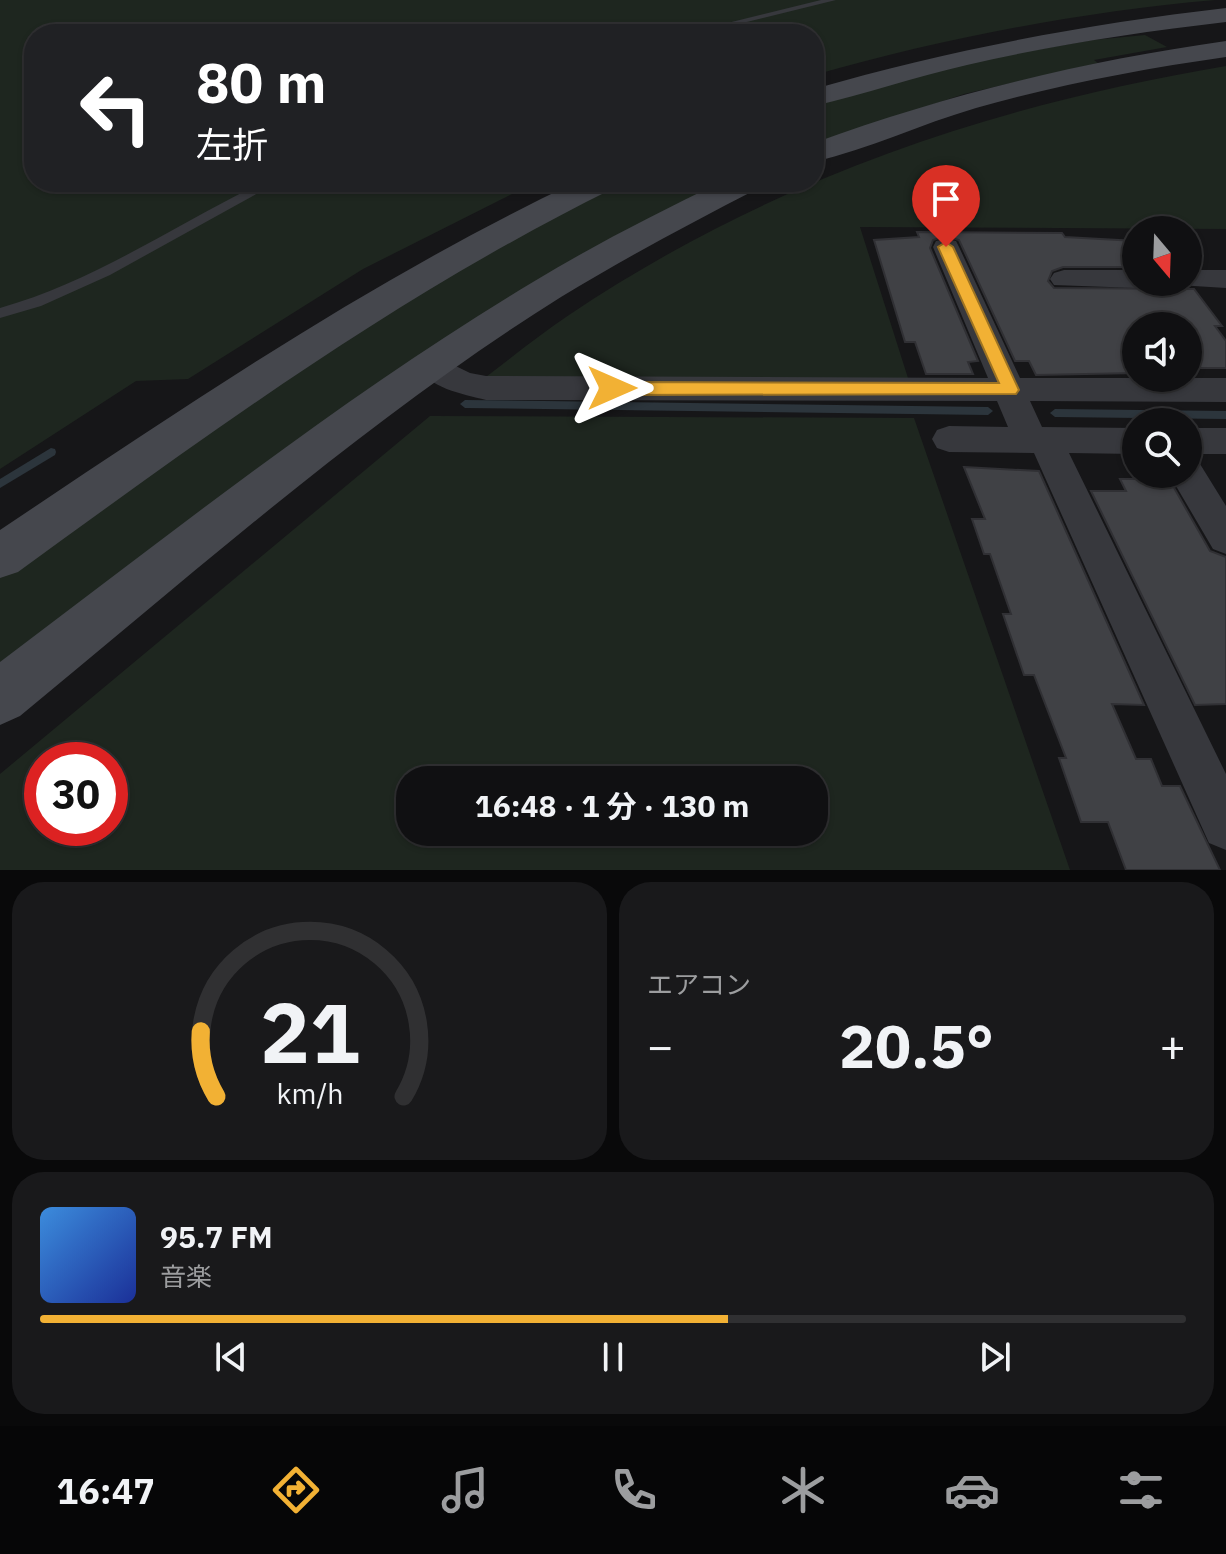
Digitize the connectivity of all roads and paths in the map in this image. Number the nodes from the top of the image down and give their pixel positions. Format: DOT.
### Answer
graph roads {
  1 [pos="832,0"];
  2 [pos="1226,18"];
  3 [pos="730,24"];
  4 [pos="1226,49"];
  5 [pos="824,95"];
  6 [pos="824,149"];
  7 [pos="251,192"];
  8 [pos="581,192"];
  9 [pos="726,192"];
  10 [pos="946,247"];
  11 [pos="1064,279"];
  12 [pos="1122,279"];
  13 [pos="1202,279"];
  14 [pos="1226,279"];
  15 [pos="0,313"];
  16 [pos="431,365"];
  17 [pos="1010,390"];
  18 [pos="1226,390"];
  19 [pos="949,439"];
  20 [pos="1038,440"];
  21 [pos="1122,441"];
  22 [pos="1202,441"];
  23 [pos="1226,441"];
  24 [pos="1196,488"];
  25 [pos="1226,538"];
  26 [pos="0,557"];
  27 [pos="0,697"];
  28 [pos="1226,826"];
  1 -- 3 [label="lane"];
  2 -- 5 [label="street"];
  4 -- 6 [label="street"];
  7 -- 15 [label="lane"];
  8 -- 26 [label="street"];
  9 -- 16 [label="street"];
  10 -- 17 [label="street"];
  11 -- 12 [label="street"];
  13 -- 14 [label="street"];
  16 -- 17 [label="street"];
  16 -- 27 [label="street"];
  17 -- 18 [label="street"];
  17 -- 20 [label="street"];
  19 -- 20 [label="street"];
  20 -- 21 [label="street"];
  20 -- 28 [label="street"];
  22 -- 23 [label="street"];
  24 -- 25 [label="street"];
}
